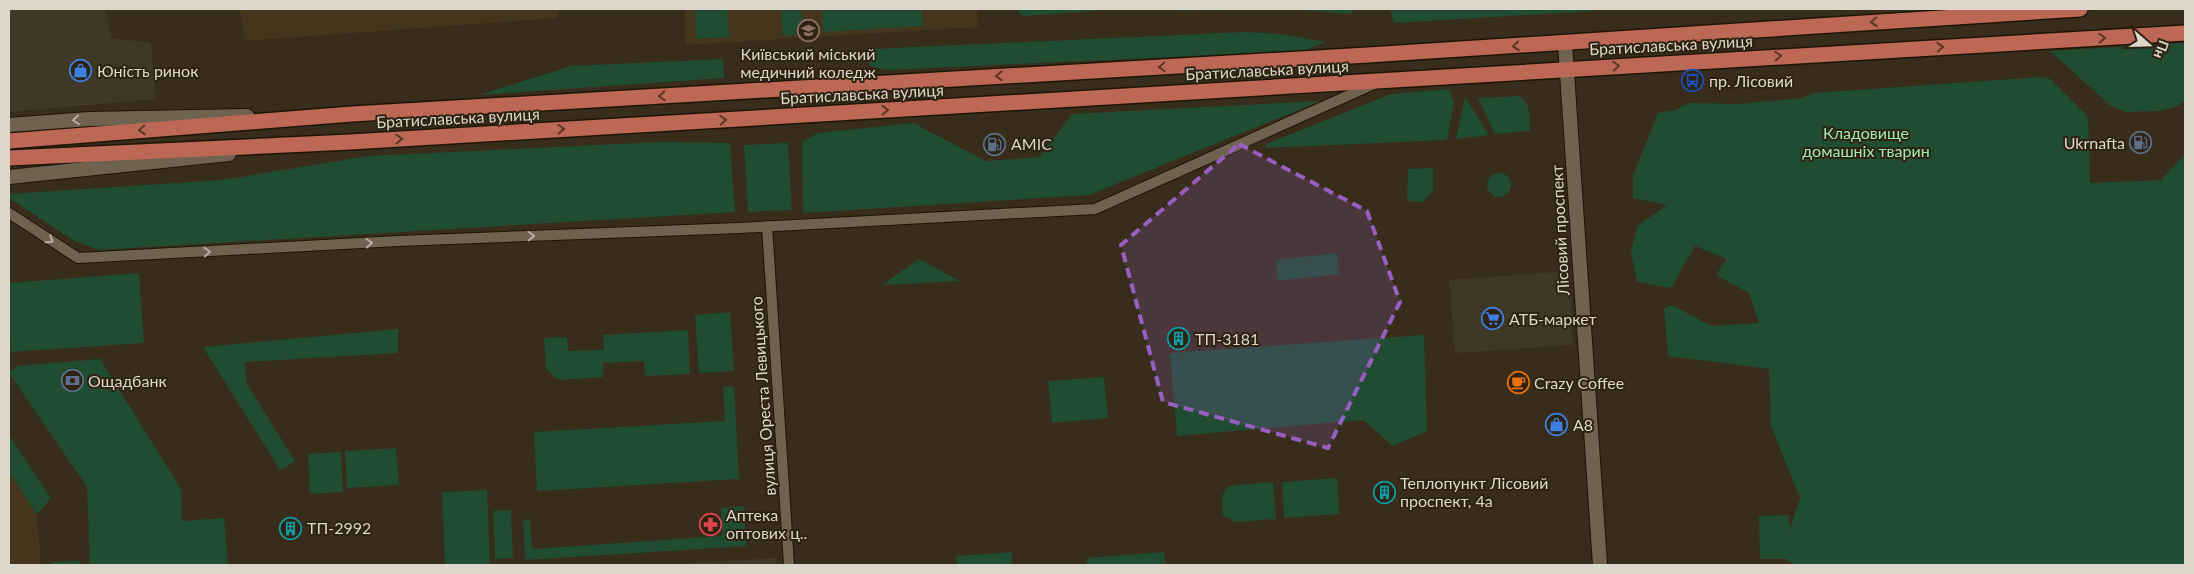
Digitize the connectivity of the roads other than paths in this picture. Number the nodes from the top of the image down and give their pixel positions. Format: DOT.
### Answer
graph roads {
  1 [pos="2080,9"];
  2 [pos="2185,33"];
  3 [pos="1565,42"];
  4 [pos="1567,68"];
  5 [pos="1383,81"];
  6 [pos="352,114"];
  7 [pos="9,125"];
  8 [pos="9,141"];
  9 [pos="350,142"];
  10 [pos="9,158"];
  11 [pos="9,177"];
  12 [pos="9,213"];
  13 [pos="767,226"];
  14 [pos="789,565"];
  15 [pos="1600,565"];
  1 -- 3 [label="main road, Братиславська вулиця, one-way"];
  4 -- 2 [label="main road, Братиславська вулиця, one-way"];
  3 -- 4 [label="street, Лісовий проспект"];
  3 -- 6 [label="main road, Братиславська вулиця, one-way"];
  4 -- 5 [label="main road, Братиславська вулиця"];
  4 -- 15 [label="street, Лісовий проспект"];
  9 -- 5 [label="main road, Братиславська вулиця, one-way"];
  5 -- 13 [label="street"];
  6 -- 7 [label="street, Братиславська вулиця, one-way"];
  6 -- 8 [label="main road, Братиславська вулиця, one-way"];
  9 -- 10 [label="main road, Братиславська вулиця"];
  9 -- 11 [label="street, Братиславська вулиця"];
  12 -- 13 [label="street, one-way"];
  13 -- 14 [label="street, вулиця Ореста Левицького"];
}
